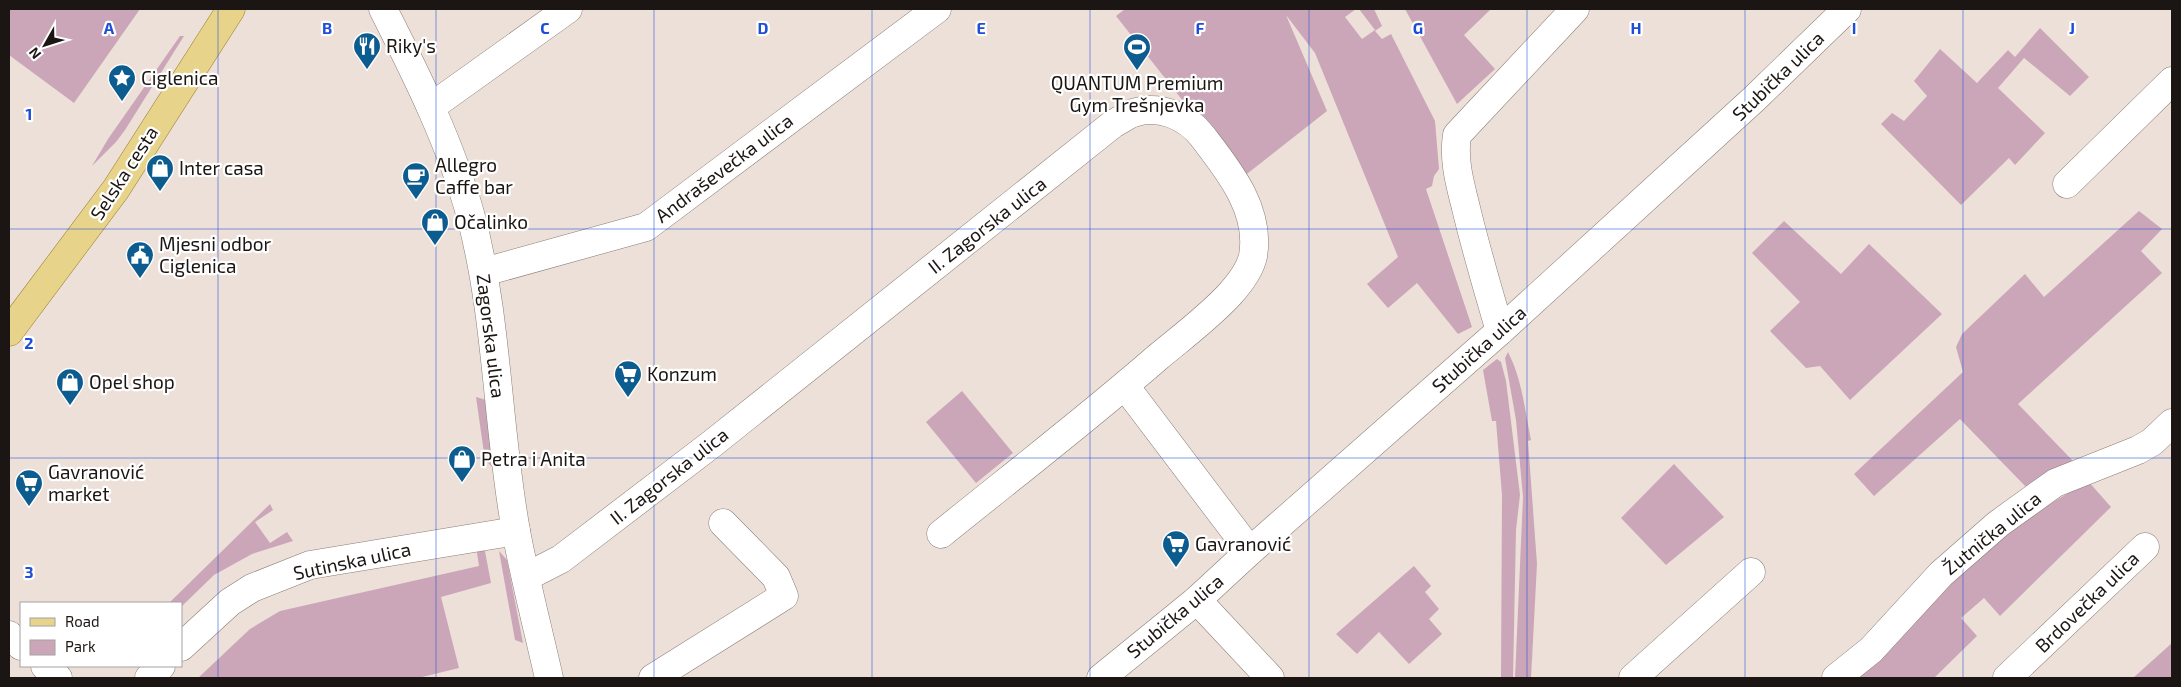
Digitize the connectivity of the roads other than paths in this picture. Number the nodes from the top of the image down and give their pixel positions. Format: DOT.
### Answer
graph roads {
  1 [pos="383,9"];
  2 [pos="568,9"];
  3 [pos="937,9"];
  4 [pos="1575,9"];
  5 [pos="1847,9"];
  6 [pos="231,12"];
  7 [pos="2172,81"];
  8 [pos="431,106"];
  9 [pos="2067,184"];
  10 [pos="484,272"];
  11 [pos="9,332"];
  12 [pos="1500,332"];
  13 [pos="1125,386"];
  14 [pos="2172,422"];
  15 [pos="722,523"];
  16 [pos="516,531"];
  17 [pos="941,534"];
  18 [pos="2145,547"];
  19 [pos="1250,551"];
  20 [pos="1751,572"];
  21 [pos="526,577"];
  22 [pos="1197,600"];
  23 [pos="9,635"];
  24 [pos="20,645"];
  25 [pos="182,646"];
  26 [pos="46,667"];
  27 [pos="160,667"];
  28 [pos="58,678"];
  29 [pos="149,678"];
  30 [pos="549,678"];
  31 [pos="653,678"];
  32 [pos="1101,678"];
  33 [pos="1270,678"];
  34 [pos="1633,678"];
  35 [pos="1836,678"];
  36 [pos="2007,678"];
  1 -- 8 [label="street, Zagorska ulica"];
  2 -- 8 [label="street"];
  3 -- 10 [label="street, Andraševečka ulica"];
  4 -- 12 [label="street"];
  5 -- 12 [label="street, Stubička ulica"];
  6 -- 11 [label="main road, Selska cesta"];
  7 -- 9 [label="street"];
  8 -- 10 [label="street, Zagorska ulica"];
  10 -- 16 [label="street, Zagorska ulica"];
  12 -- 19 [label="street, Stubička ulica"];
  13 -- 17 [label="street, II. Zagorska ulica"];
  13 -- 19 [label="street"];
  13 -- 21 [label="street, II. Zagorska ulica"];
  14 -- 35 [label="street, Žutnička ulica"];
  15 -- 31 [label="street"];
  16 -- 21 [label="street, Zagorska ulica"];
  16 -- 25 [label="street, Sutinska ulica"];
  18 -- 36 [label="street, Brdovečka ulica"];
  19 -- 22 [label="street, Stubička ulica"];
  20 -- 34 [label="street"];
  21 -- 30 [label="street, Zagorska ulica"];
  22 -- 32 [label="street, Stubička ulica"];
  22 -- 33 [label="street"];
  23 -- 24 [label="street"];
  26 -- 28 [label="street"];
  27 -- 29 [label="street"];
}
